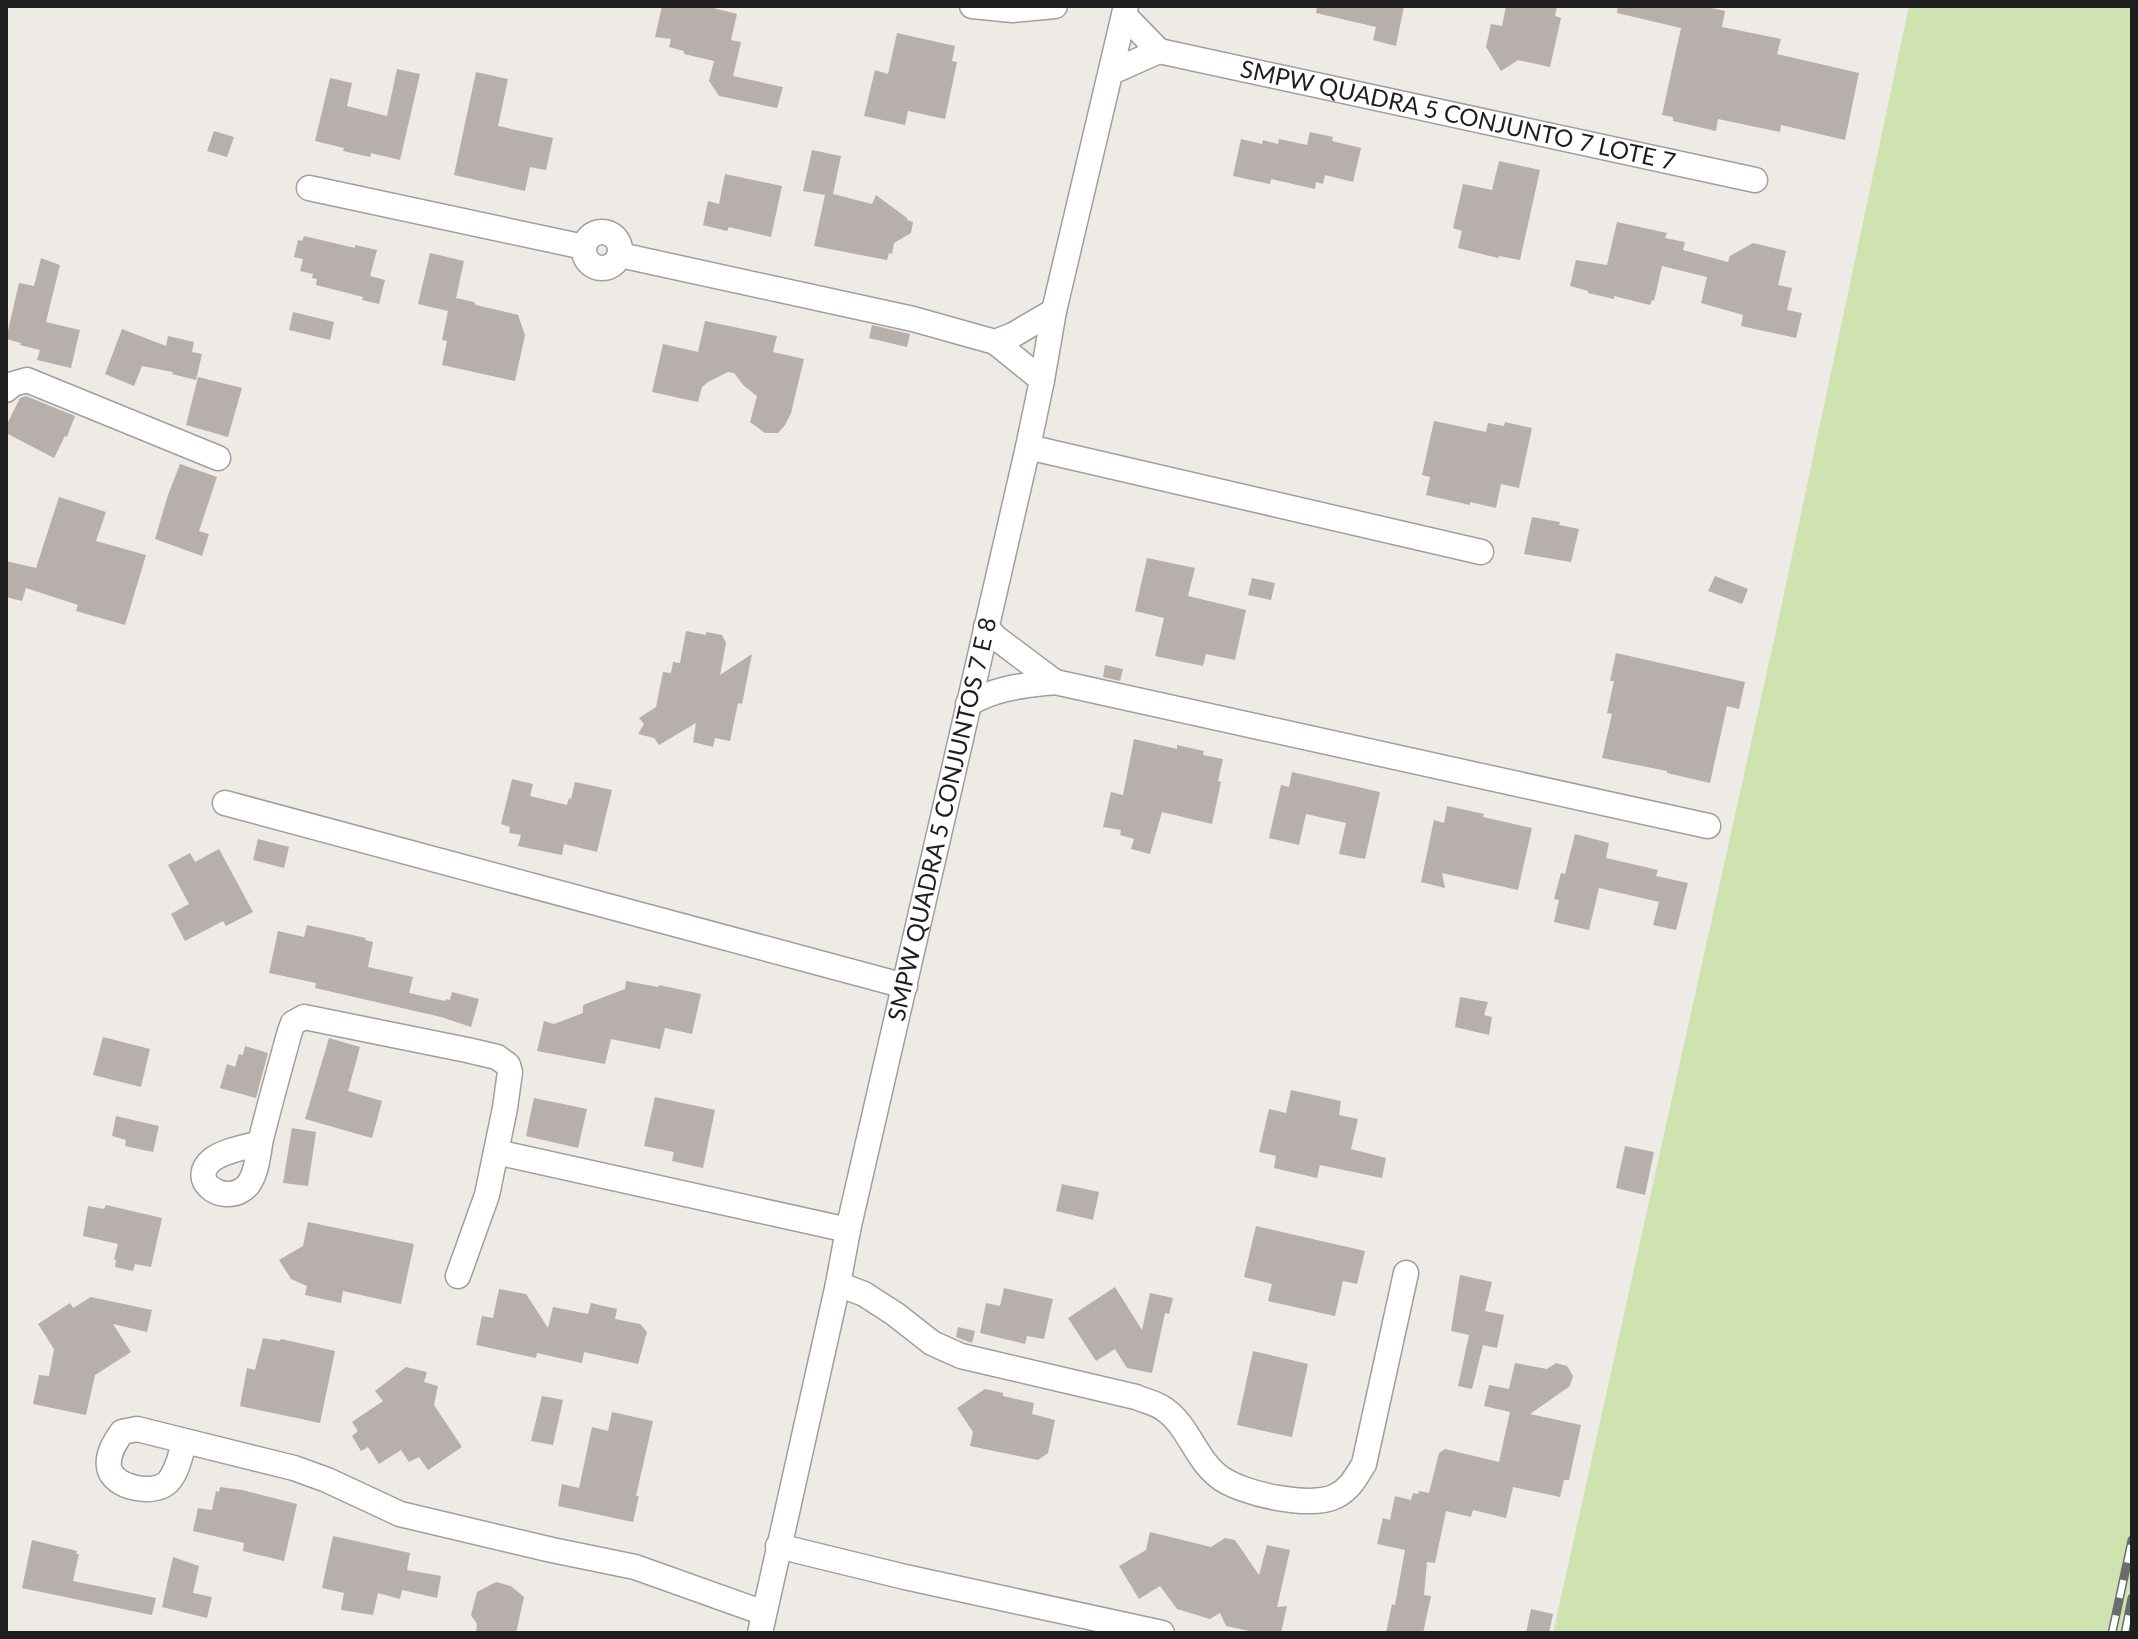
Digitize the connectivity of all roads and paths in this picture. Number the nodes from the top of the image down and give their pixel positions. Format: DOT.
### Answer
graph roads {
  1 [pos="972,6"];
  2 [pos="1055,6"];
  3 [pos="1125,11"];
  4 [pos="1159,51"];
  5 [pos="1112,72"];
  6 [pos="1755,180"];
  7 [pos="309,188"];
  8 [pos="1054,311"];
  9 [pos="995,342"];
  10 [pos="1042,380"];
  11 [pos="6,390"];
  12 [pos="1028,447"];
  13 [pos="218,458"];
  14 [pos="1481,552"];
  15 [pos="986,627"];
  16 [pos="1055,682"];
  17 [pos="968,704"];
  18 [pos="225,803"];
  19 [pos="1708,826"];
  20 [pos="905,986"];
  21 [pos="260,1143"];
  22 [pos="496,1152"];
  23 [pos="848,1230"];
  24 [pos="1406,1273"];
  25 [pos="458,1276"];
  26 [pos="838,1284"];
  27 [pos="185,1441"];
  28 [pos="778,1546"];
  29 [pos="762,1623"];
  30 [pos="1119,1628"];
  31 [pos="1162,1633"];
  1 -- 2 [label="street"];
  3 -- 4 [label="street"];
  3 -- 5 [label="street, SMPW QUADRA 5 CONJUNTOS 7 E 8"];
  4 -- 5 [label="street"];
  4 -- 6 [label="street, SMPW QUADRA 5 CONJUNTO 7 LOTE 7"];
  5 -- 8 [label="street, SMPW QUADRA 5 CONJUNTOS 7 E 8"];
  7 -- 9 [label="street"];
  8 -- 9 [label="street"];
  8 -- 10 [label="street, SMPW QUADRA 5 CONJUNTOS 7 E 8"];
  9 -- 10 [label="street"];
  10 -- 12 [label="street, SMPW QUADRA 5 CONJUNTOS 7 E 8"];
  11 -- 13 [label="street"];
  12 -- 14 [label="street"];
  12 -- 15 [label="street, SMPW QUADRA 5 CONJUNTOS 7 E 8"];
  15 -- 16 [label="street"];
  15 -- 17 [label="street, SMPW QUADRA 5 CONJUNTOS 7 E 8"];
  16 -- 17 [label="street"];
  16 -- 19 [label="street"];
  17 -- 20 [label="street, SMPW QUADRA 5 CONJUNTOS 7 E 8"];
  18 -- 20 [label="street"];
  20 -- 23 [label="street, SMPW QUADRA 5 CONJUNTOS 7 E 8"];
  21 -- 22 [label="street"];
  22 -- 23 [label="street"];
  22 -- 25 [label="street"];
  23 -- 26 [label="street, SMPW QUADRA 5 CONJUNTOS 7 E 8"];
  24 -- 26 [label="street"];
  26 -- 28 [label="street, SMPW QUADRA 5 CONJUNTOS 7 E 8"];
  27 -- 29 [label="street"];
  28 -- 29 [label="street, SMPW QUADRA 5 CONJUNTOS 7 E 8"];
  28 -- 30 [label="street"];
  30 -- 31 [label="street"];
}
